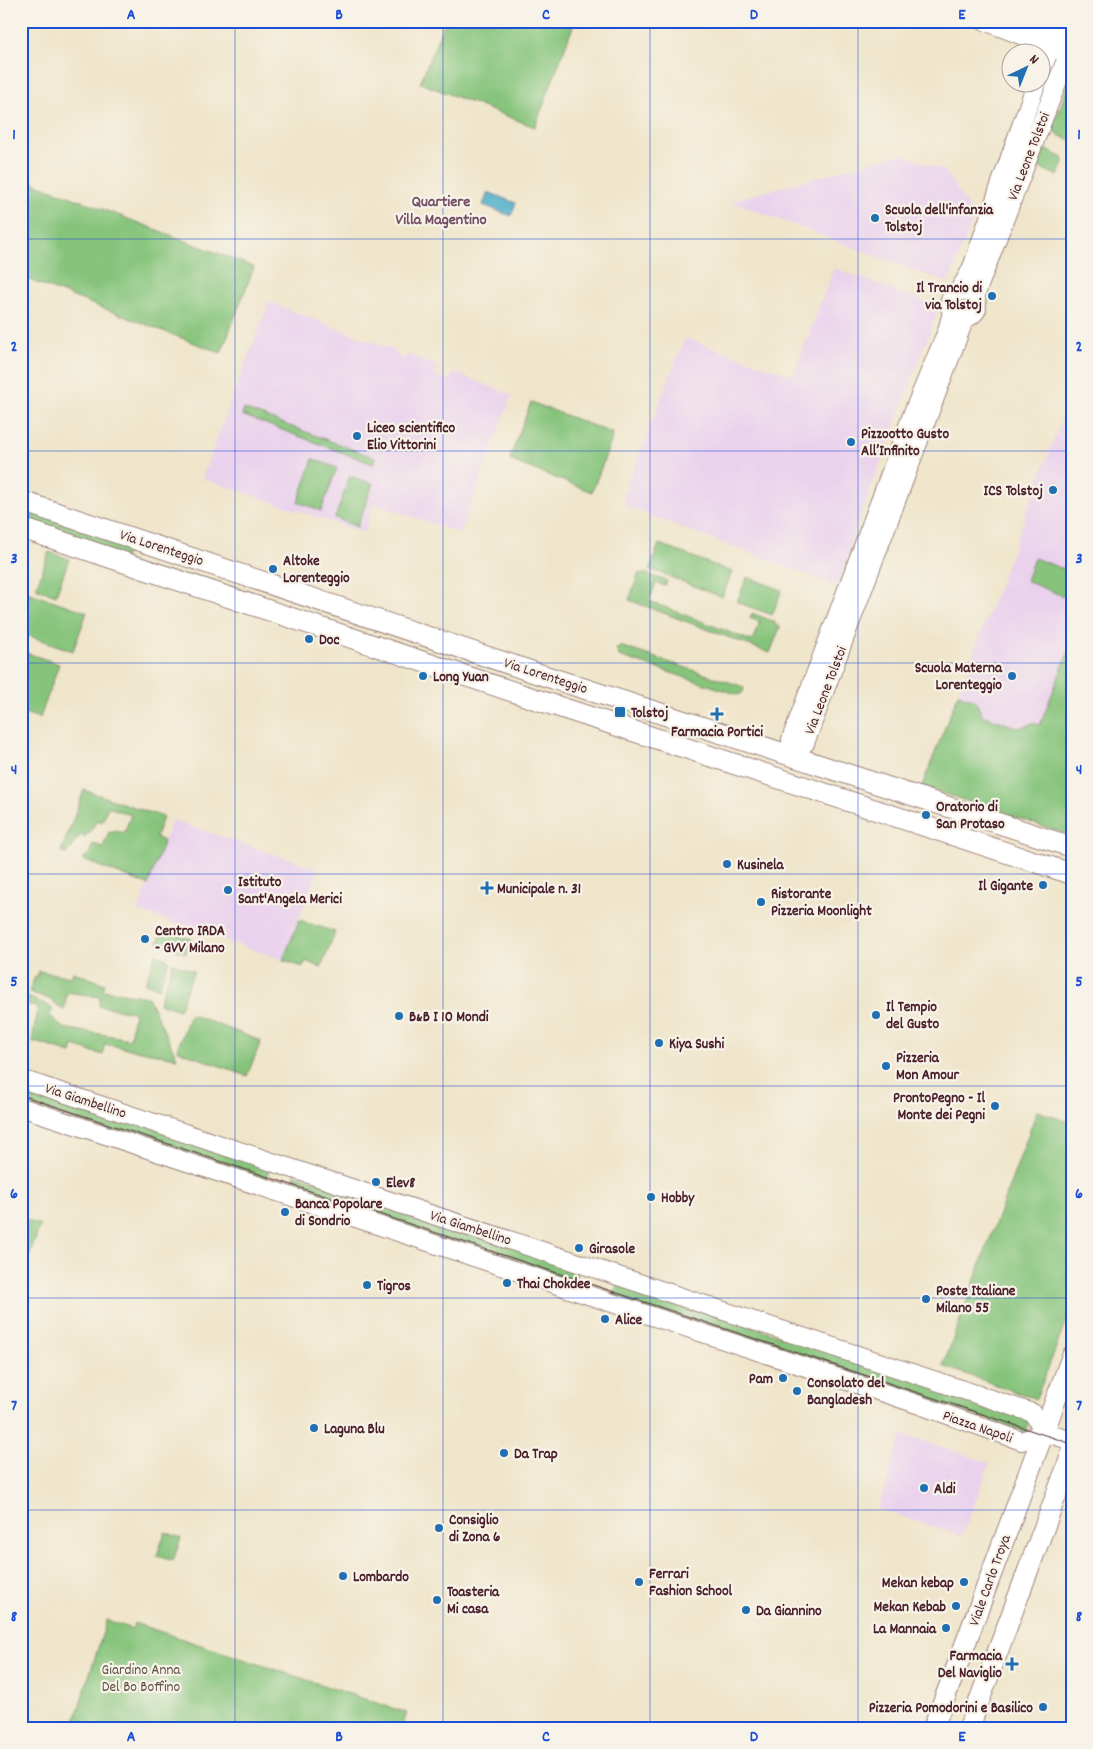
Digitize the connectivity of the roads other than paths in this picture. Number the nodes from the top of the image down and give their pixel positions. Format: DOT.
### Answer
graph roads {
  1 [pos="985,21"];
  2 [pos="1032,21"];
  3 [pos="1065,41"];
  4 [pos="1050,61"];
  5 [pos="1033,92"];
  6 [pos="1019,130"];
  7 [pos="1036,136"];
  8 [pos="958,291"];
  9 [pos="975,296"];
  10 [pos="958,315"];
  11 [pos="21,501"];
  12 [pos="21,528"];
  13 [pos="792,755"];
  14 [pos="1072,847"];
  15 [pos="1072,874"];
  16 [pos="21,1079"];
  17 [pos="21,1107"];
  18 [pos="1072,1356"];
  19 [pos="920,1376"];
  20 [pos="911,1402"];
  21 [pos="1044,1432"];
  22 [pos="1072,1441"];
  23 [pos="1072,1453"];
  24 [pos="933,1728"];
  25 [pos="969,1728"];
  1 -- 3 [label="street"];
  2 -- 3 [label="street"];
  3 -- 4 [label="street"];
  3 -- 7 [label="street, Via Leone Tolstoi"];
  5 -- 6 [label="street, Via Leone Tolstoi"];
  6 -- 7 [label="street"];
  6 -- 8 [label="street, Via Leone Tolstoi"];
  7 -- 9 [label="street, Via Leone Tolstoi"];
  8 -- 9 [label="street"];
  8 -- 10 [label="street, Via Leone Tolstoi"];
  9 -- 10 [label="street, Via Leone Tolstoi"];
  10 -- 13 [label="street, Via Leone Tolstoi"];
  11 -- 13 [label="main road, Via Lorenteggio"];
  12 -- 15 [label="main road, Via Lorenteggio"];
  13 -- 14 [label="main road, Via Lorenteggio"];
  16 -- 19 [label="street, Via Giambellino"];
  17 -- 20 [label="street, Via Giambellino"];
  18 -- 21 [label="main road"];
  19 -- 21 [label="street, Piazza Napoli"];
  20 -- 21 [label="street, Piazza Napoli"];
  21 -- 22 [label="street"];
  21 -- 24 [label="main road, Viale Carlo Troya"];
  23 -- 25 [label="main road"];
}
